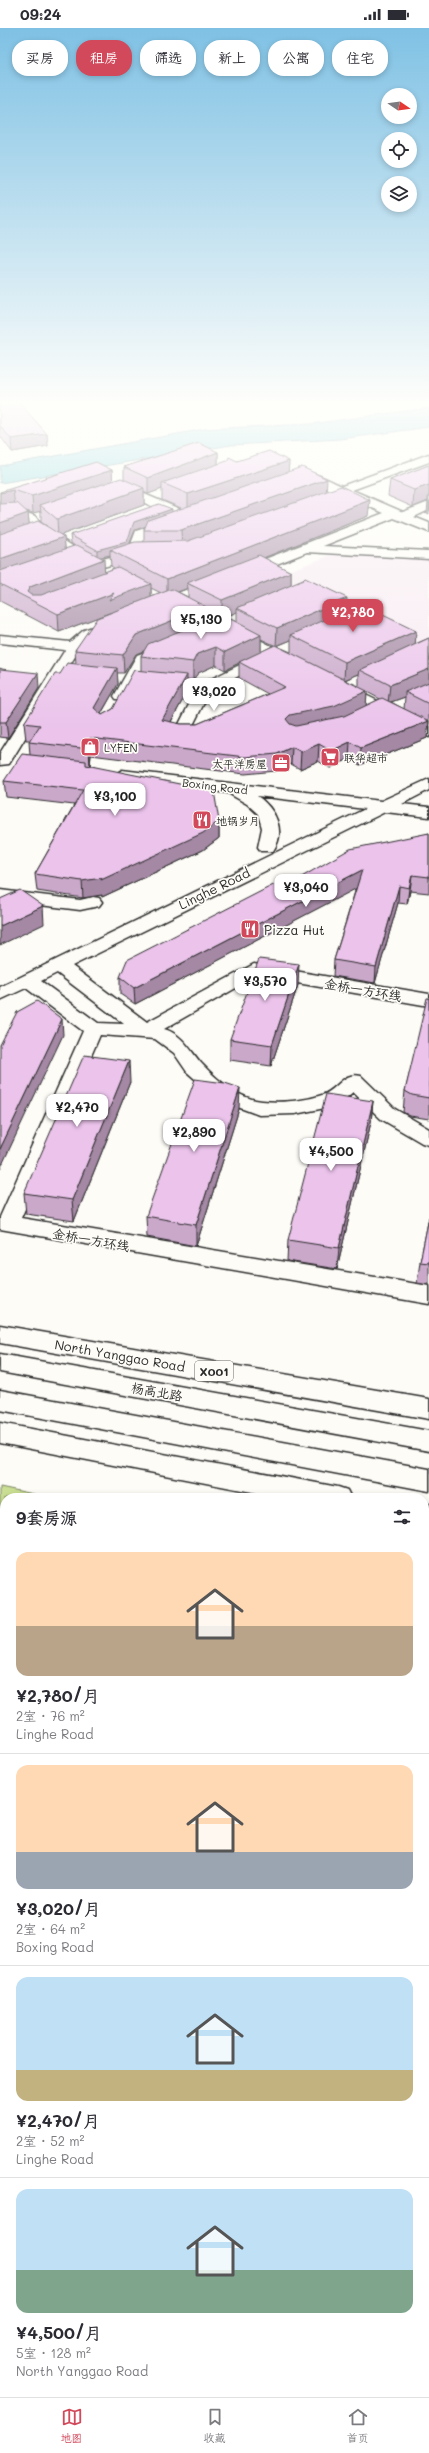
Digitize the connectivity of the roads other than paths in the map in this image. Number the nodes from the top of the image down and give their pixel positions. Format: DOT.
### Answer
graph roads {
  1 [pos="180,511"];
  2 [pos="389,511"];
  3 [pos="414,511"];
  4 [pos="45,515"];
  5 [pos="399,515"];
  6 [pos="0,516"];
  7 [pos="31,520"];
  8 [pos="429,528"];
  9 [pos="41,532"];
  10 [pos="72,536"];
  11 [pos="27,537"];
  12 [pos="58,542"];
  13 [pos="303,549"];
  14 [pos="134,553"];
  15 [pos="148,553"];
  16 [pos="429,555"];
  17 [pos="79,556"];
  18 [pos="64,561"];
  19 [pos="96,565"];
  20 [pos="113,575"];
  21 [pos="152,596"];
  22 [pos="169,601"];
  23 [pos="145,611"];
  24 [pos="242,617"];
  25 [pos="124,619"];
  26 [pos="221,626"];
  27 [pos="207,632"];
  28 [pos="0,639"];
  29 [pos="178,643"];
  30 [pos="74,647"];
  31 [pos="289,647"];
  32 [pos="275,653"];
  33 [pos="309,671"];
  34 [pos="59,672"];
  35 [pos="75,674"];
  36 [pos="114,678"];
  37 [pos="130,680"];
  38 [pos="145,681"];
  39 [pos="330,681"];
  40 [pos="358,682"];
  41 [pos="190,686"];
  42 [pos="204,688"];
  43 [pos="343,688"];
  44 [pos="115,706"];
  45 [pos="390,708"];
  46 [pos="366,714"];
  47 [pos="429,732"];
  48 [pos="182,734"];
  49 [pos="7,762"];
  50 [pos="429,772"];
  51 [pos="105,773"];
  52 [pos="429,784"];
  53 [pos="223,787"];
  54 [pos="361,803"];
  55 [pos="383,806"];
  56 [pos="429,812"];
  57 [pos="267,847"];
  58 [pos="0,896"];
  59 [pos="93,902"];
  60 [pos="58,965"];
  61 [pos="0,977"];
  62 [pos="27,980"];
  63 [pos="0,994"];
  64 [pos="429,1000"];
  65 [pos="94,1030"];
  66 [pos="146,1031"];
  67 [pos="429,1138"];
  68 [pos="429,1295"];
  69 [pos="0,1334"];
  70 [pos="0,1363"];
  71 [pos="0,1400"];
  72 [pos="429,1409"];
  73 [pos="0,1433"];
  74 [pos="429,1441"];
  75 [pos="429,1480"];
  76 [pos="312,1493"];
  1 -- 14 [label="main road"];
  2 -- 5 [label="main road"];
  3 -- 5 [label="main road"];
  4 -- 7 [label="main road"];
  5 -- 8 [label="main road"];
  5 -- 13 [label="main road"];
  6 -- 7 [label="main road"];
  7 -- 9 [label="main road"];
  9 -- 11 [label="main road"];
  9 -- 12 [label="main road"];
  10 -- 12 [label="main road"];
  12 -- 17 [label="main road"];
  13 -- 16 [label="main road"];
  13 -- 22 [label="main road"];
  14 -- 15 [label="main road"];
  14 -- 19 [label="main road"];
  17 -- 18 [label="main road"];
  17 -- 19 [label="main road"];
  19 -- 20 [label="main road"];
  21 -- 22 [label="main road"];
  22 -- 23 [label="main road"];
  22 -- 26 [label="main road"];
  24 -- 26 [label="main road"];
  25 -- 30 [label="main road"];
  26 -- 27 [label="main road"];
  26 -- 32 [label="main road"];
  28 -- 30 [label="main road"];
  29 -- 37 [label="main road"];
  30 -- 34 [label="main road"];
  31 -- 32 [label="main road"];
  32 -- 33 [label="main road"];
  32 -- 42 [label="main road"];
  34 -- 35 [label="main road"];
  34 -- 49 [label="main road"];
  36 -- 37 [label="main road"];
  37 -- 38 [label="main road"];
  37 -- 44 [label="main road"];
  39 -- 43 [label="main road"];
  40 -- 43 [label="main road"];
  41 -- 42 [label="main road"];
  42 -- 48 [label="main road"];
  43 -- 45 [label="main road"];
  45 -- 46 [label="main road"];
  45 -- 47 [label="main road"];
  50 -- 54 [label="main road, Linghe Road"];
  51 -- 53 [label="main road, Boxing Road"];
  52 -- 55 [label="main road, Linghe Road"];
  53 -- 54 [label="main road, Boxing Road"];
  53 -- 57 [label="main road"];
  54 -- 55 [label="main road, Boxing Road"];
  54 -- 57 [label="main road, Linghe Road"];
  55 -- 56 [label="main road, Boxing Road"];
  55 -- 60 [label="main road, Linghe Road"];
  57 -- 61 [label="main road, Linghe Road"];
  58 -- 59 [label="main road"];
  60 -- 62 [label="main road, Linghe Road"];
  60 -- 66 [label="main road"];
  62 -- 63 [label="main road, Linghe Road"];
  62 -- 65 [label="main road"];
  64 -- 66 [label="main road, 金桥一方环线"];
  65 -- 66 [label="main road"];
  65 -- 68 [label="main road, 金桥一方环线"];
  66 -- 67 [label="main road"];
  69 -- 72 [label="main road, North Yanggao Road / X001"];
  70 -- 74 [label="main road, 杨高北路 / X001"];
  71 -- 75 [label="main road"];
  73 -- 76 [label="main road"];
}
